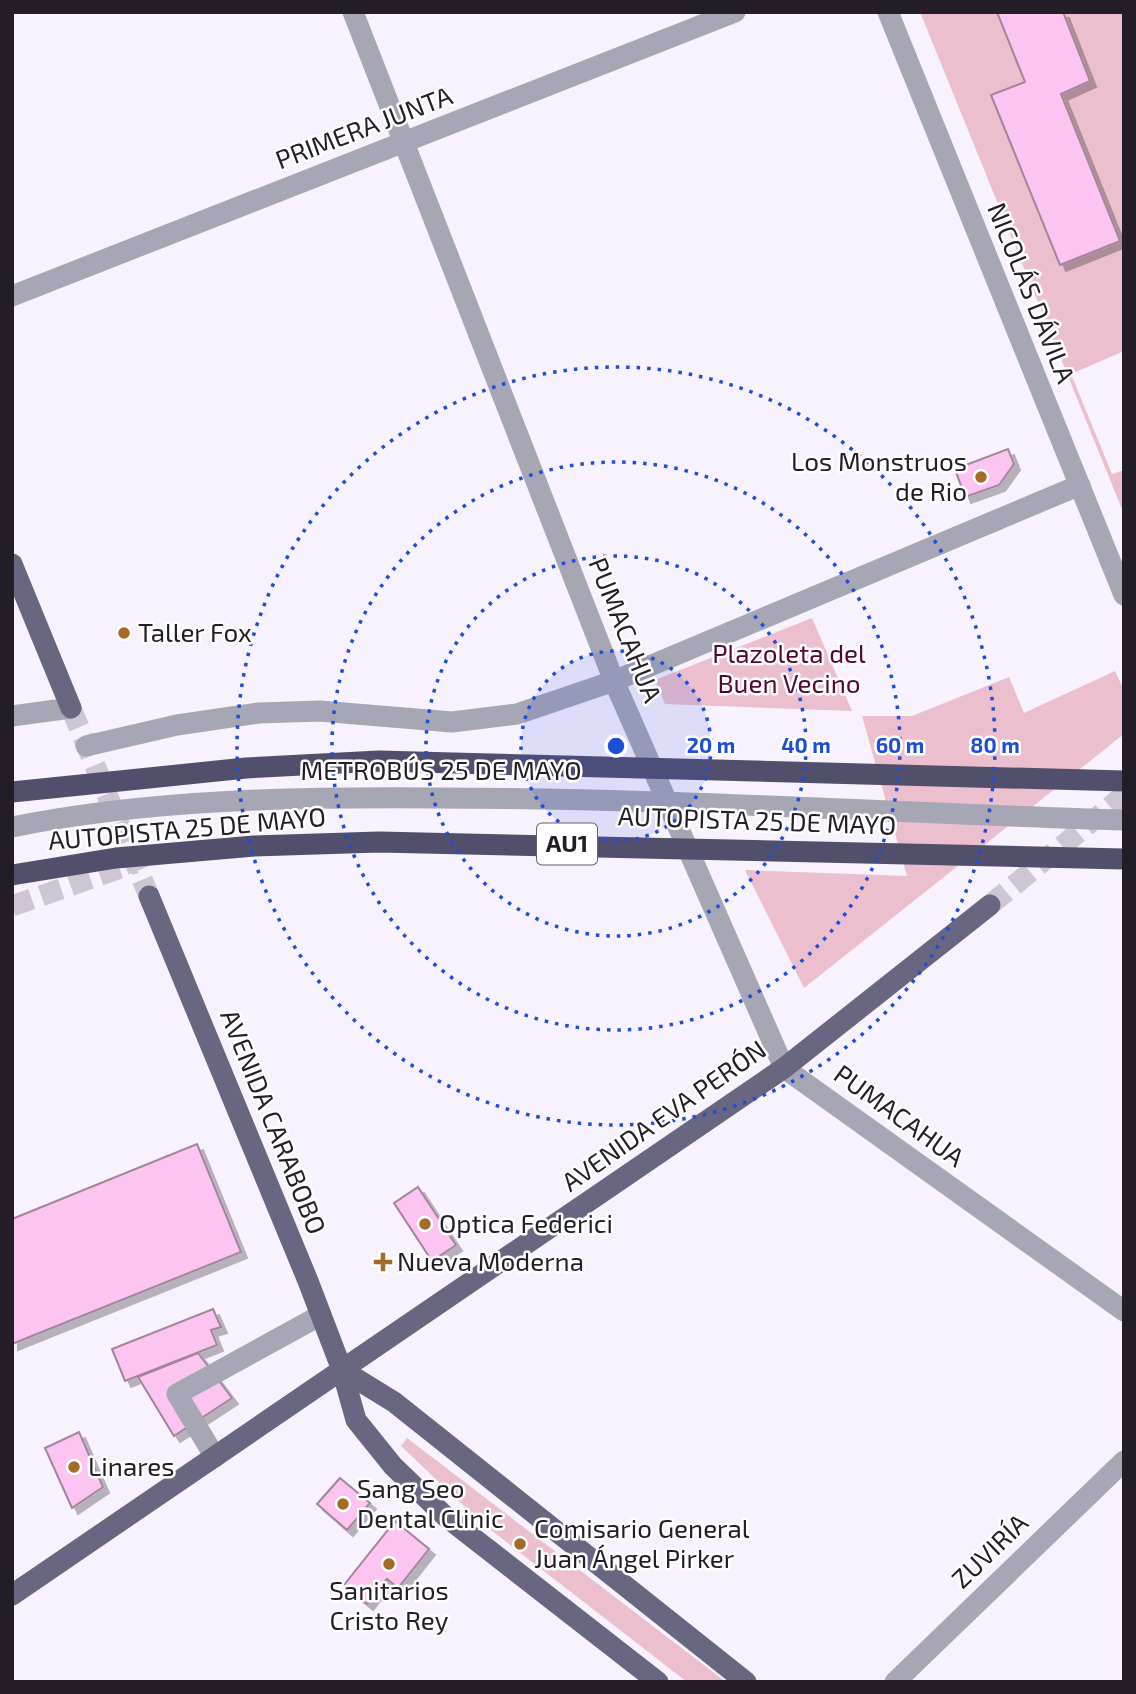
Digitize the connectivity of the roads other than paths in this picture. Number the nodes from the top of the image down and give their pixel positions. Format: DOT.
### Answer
graph roads {
  1 [pos="353,12"];
  2 [pos="735,12"];
  3 [pos="887,12"];
  4 [pos="406,142"];
  5 [pos="12,296"];
  6 [pos="1080,485"];
  7 [pos="12,564"];
  8 [pos="1124,595"];
  9 [pos="614,681"];
  10 [pos="71,708"];
  11 [pos="12,716"];
  12 [pos="86,746"];
  13 [pos="1124,781"];
  14 [pos="12,792"];
  15 [pos="1124,820"];
  16 [pos="12,827"];
  17 [pos="1124,859"];
  18 [pos="12,875"];
  19 [pos="149,896"];
  20 [pos="990,905"];
  21 [pos="784,1068"];
  22 [pos="1124,1311"];
  23 [pos="321,1315"];
  24 [pos="342,1370"];
  25 [pos="215,1457"];
  26 [pos="1124,1461"];
  27 [pos="12,1595"];
  28 [pos="658,1682"];
  29 [pos="746,1682"];
  30 [pos="895,1682"];
  1 -- 4 [label="street, PUMACAHUA"];
  2 -- 4 [label="street, PRIMERA JUNTA"];
  3 -- 6 [label="street, NICOLÁS DÁVILA"];
  4 -- 5 [label="street, PRIMERA JUNTA"];
  4 -- 9 [label="street, PUMACAHUA"];
  6 -- 8 [label="street, NICOLÁS DÁVILA"];
  6 -- 9 [label="street"];
  7 -- 10 [label="main road"];
  9 -- 12 [label="street"];
  9 -- 21 [label="street, PUMACAHUA"];
  10 -- 11 [label="street"];
  13 -- 14 [label="highway, AUTOPISTA 25 DE MAYO, bridge"];
  15 -- 16 [label="street, METROBÚS 25 DE MAYO, bridge"];
  17 -- 18 [label="highway, AUTOPISTA 25 DE MAYO / AU1, bridge"];
  19 -- 23 [label="main road, AVENIDA CARABOBO"];
  20 -- 21 [label="main road, AVENIDA EVA PERÓN"];
  21 -- 22 [label="street, PUMACAHUA"];
  21 -- 24 [label="main road, AVENIDA EVA PERÓN"];
  23 -- 24 [label="main road, AVENIDA CARABOBO"];
  23 -- 25 [label="street"];
  24 -- 25 [label="main road, AVENIDA EVA PERÓN"];
  24 -- 28 [label="main road, AVENIDA CARABOBO"];
  24 -- 29 [label="main road"];
  25 -- 27 [label="main road, AVENIDA EVA PERÓN"];
  26 -- 30 [label="street, ZUVIRÍA"];
}
